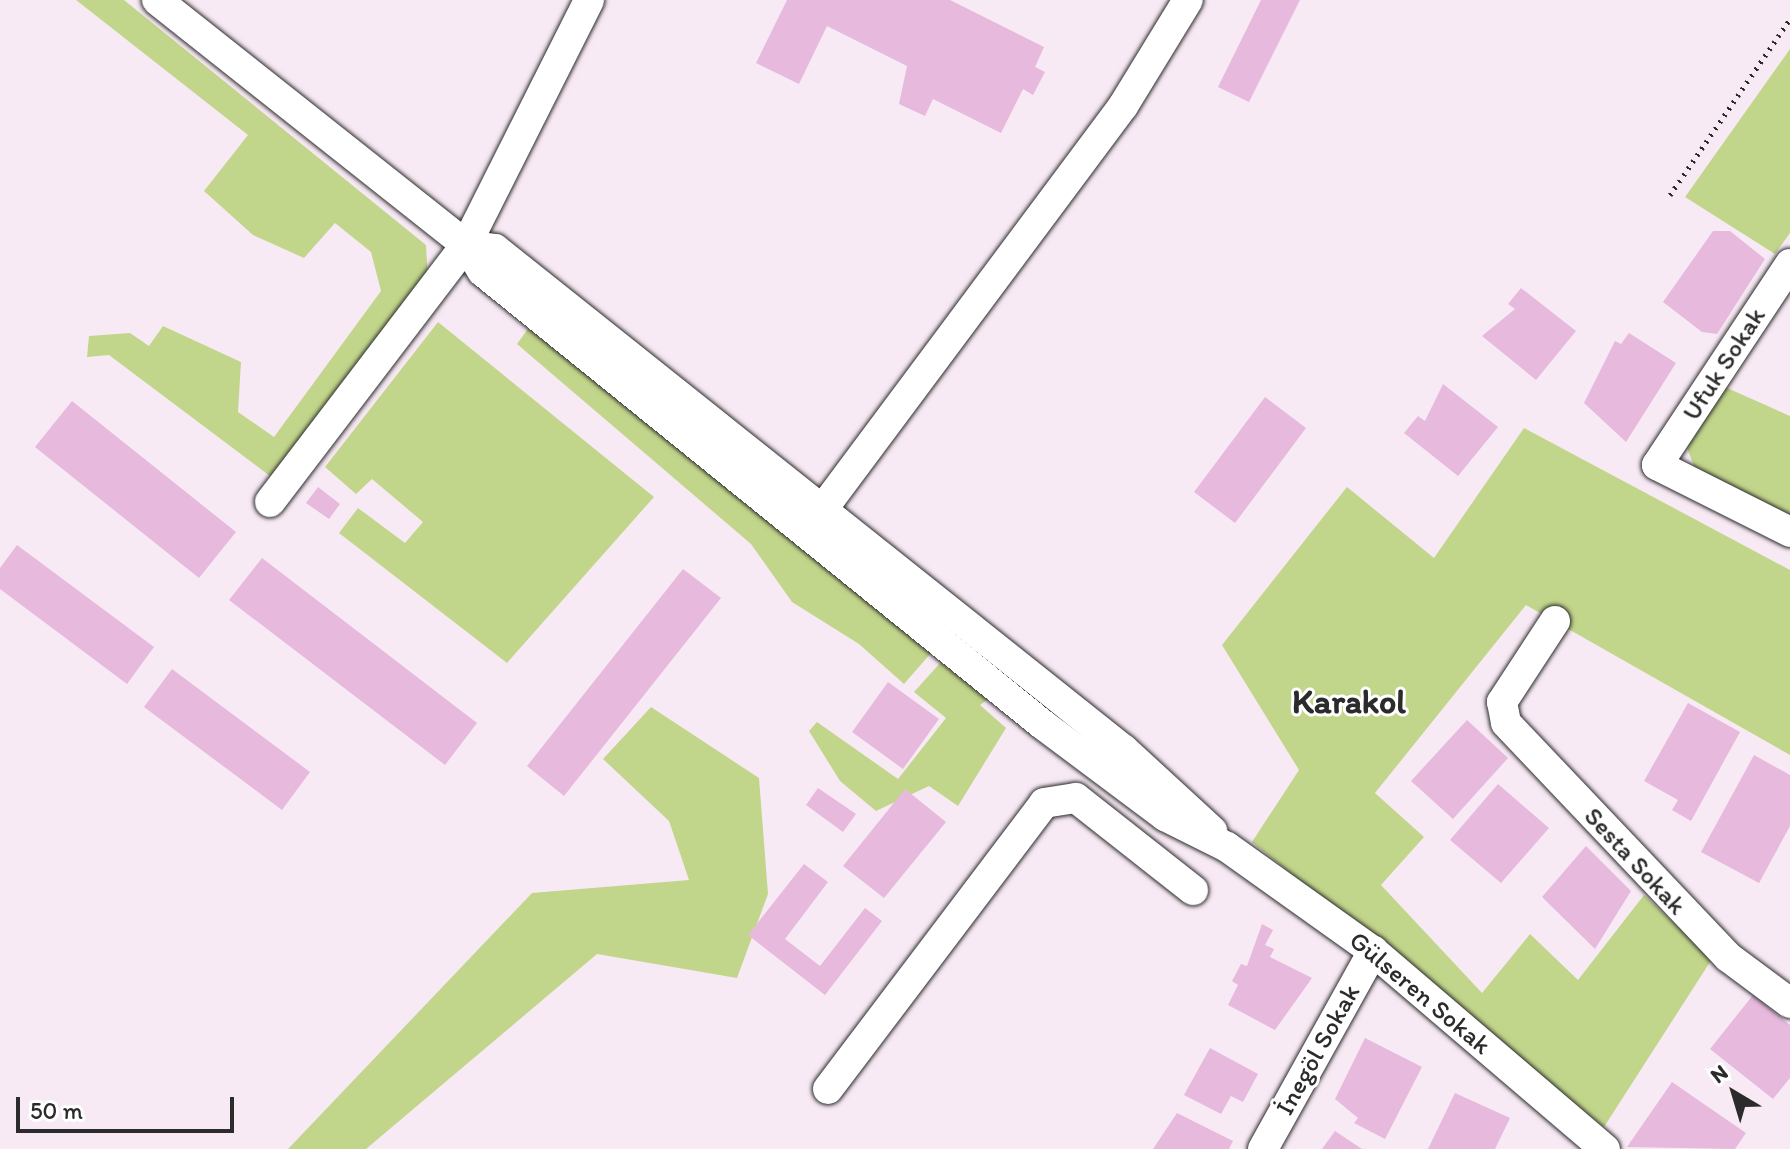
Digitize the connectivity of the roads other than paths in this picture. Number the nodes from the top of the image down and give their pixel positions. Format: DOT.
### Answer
graph roads {
  1 [pos="157,0"];
  2 [pos="589,0"];
  3 [pos="1188,0"];
  4 [pos="466,245"];
  5 [pos="1788,271"];
  6 [pos="270,502"];
  7 [pos="822,510"];
  8 [pos="1790,532"];
  9 [pos="1555,621"];
  10 [pos="1227,847"];
  11 [pos="1193,890"];
  12 [pos="1373,951"];
  13 [pos="1790,1003"];
  14 [pos="828,1089"];
  15 [pos="1263,1149"];
  16 [pos="1605,1149"];
  1 -- 4 [label="street"];
  2 -- 4 [label="street"];
  3 -- 7 [label="street"];
  4 -- 6 [label="street"];
  4 -- 7 [label="street"];
  4 -- 10 [label="street"];
  5 -- 8 [label="street, Ufuk Sokak"];
  7 -- 10 [label="street"];
  9 -- 13 [label="street, Sesta Sokak"];
  10 -- 12 [label="street, Gülseren Sokak"];
  11 -- 14 [label="street"];
  12 -- 15 [label="street, İnegöl Sokak"];
  12 -- 16 [label="street, Gülseren Sokak"];
}
